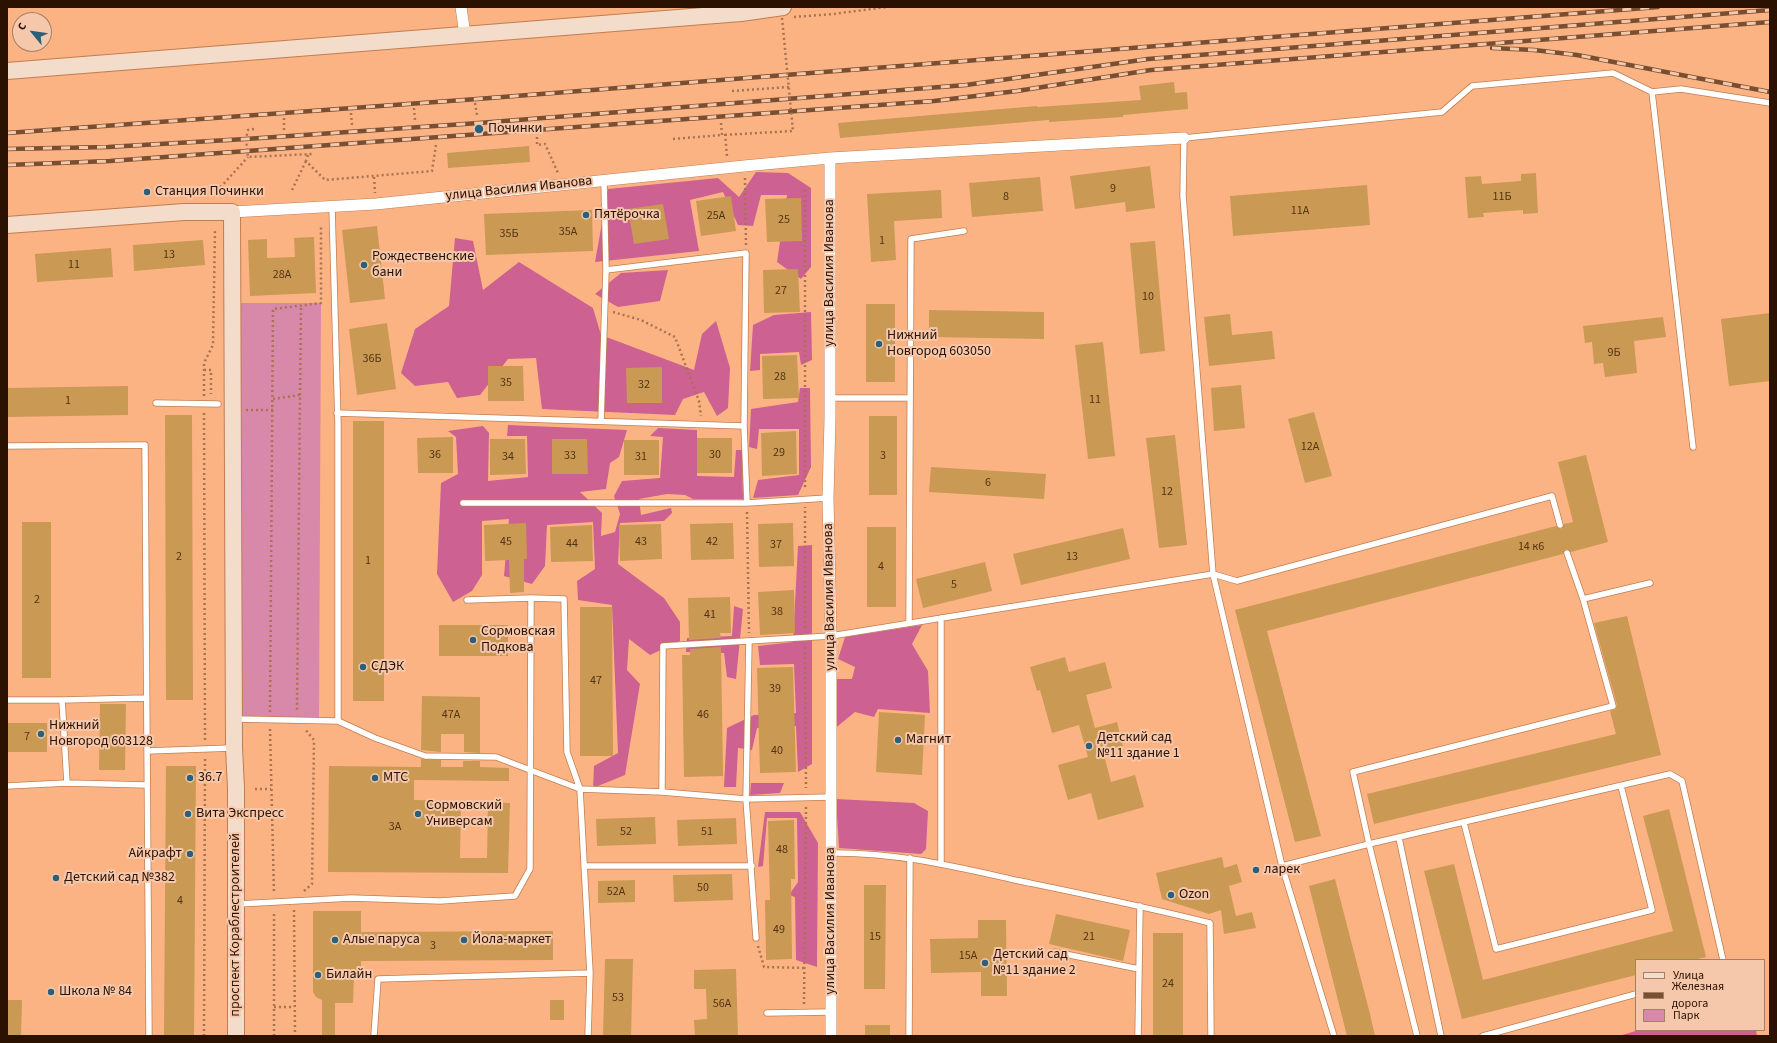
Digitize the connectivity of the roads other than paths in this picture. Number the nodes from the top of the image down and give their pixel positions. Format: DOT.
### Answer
graph roads {
  1 [pos="461,7"];
  2 [pos="741,10"];
  3 [pos="782,12"];
  4 [pos="465,35"];
  5 [pos="7,71"];
  6 [pos="1652,92"];
  7 [pos="1770,103"];
  8 [pos="1184,138"];
  9 [pos="830,158"];
  10 [pos="604,180"];
  11 [pos="327,207"];
  12 [pos="232,212"];
  13 [pos="7,225"];
  14 [pos="964,231"];
  15 [pos="606,270"];
  16 [pos="830,398"];
  17 [pos="910,398"];
  18 [pos="156,404"];
  19 [pos="218,404"];
  20 [pos="337,413"];
  21 [pos="601,421"];
  22 [pos="744,426"];
  23 [pos="7,446"];
  24 [pos="1693,447"];
  25 [pos="828,498"];
  26 [pos="462,503"];
  27 [pos="747,503"];
  28 [pos="1560,525"];
  29 [pos="1567,553"];
  30 [pos="1213,574"];
  31 [pos="1650,583"];
  32 [pos="531,598"];
  33 [pos="1583,599"];
  34 [pos="467,600"];
  35 [pos="941,618"];
  36 [pos="909,623"];
  37 [pos="831,636"];
  38 [pos="749,641"];
  39 [pos="145,698"];
  40 [pos="7,700"];
  41 [pos="62,700"];
  42 [pos="235,718"];
  43 [pos="338,721"];
  44 [pos="234,748"];
  45 [pos="147,751"];
  46 [pos="531,770"];
  47 [pos="67,783"];
  48 [pos="147,785"];
  49 [pos="7,786"];
  50 [pos="1621,786"];
  51 [pos="580,789"];
  52 [pos="662,792"];
  53 [pos="831,797"];
  54 [pos="746,799"];
  55 [pos="1464,822"];
  56 [pos="1399,838"];
  57 [pos="1369,844"];
  58 [pos="831,853"];
  59 [pos="910,858"];
  60 [pos="941,864"];
  61 [pos="584,866"];
  62 [pos="752,866"];
  63 [pos="1282,866"];
  64 [pos="236,904"];
  65 [pos="1140,906"];
  66 [pos="756,938"];
  67 [pos="1055,952"];
  68 [pos="1723,959"];
  69 [pos="1139,968"];
  70 [pos="590,973"];
  71 [pos="1635,994"];
  72 [pos="831,1012"];
  73 [pos="767,1013"];
  74 [pos="149,1036"];
  75 [pos="236,1036"];
  76 [pos="374,1036"];
  77 [pos="588,1036"];
  78 [pos="831,1036"];
  79 [pos="909,1036"];
  80 [pos="1138,1036"];
  81 [pos="1211,1036"];
  82 [pos="1334,1036"];
  83 [pos="1417,1036"];
  84 [pos="1441,1036"];
  85 [pos="1483,1036"];
  1 -- 4 [label="street"];
  2 -- 3 [label="street"];
  2 -- 4 [label="street"];
  4 -- 5 [label="street"];
  6 -- 7 [label="lane"];
  6 -- 8 [label="lane"];
  6 -- 24 [label="lane"];
  8 -- 9 [label="street, улица Василия Иванова"];
  8 -- 30 [label="lane"];
  9 -- 10 [label="street, улица Василия Иванова"];
  9 -- 16 [label="street, улица Василия Иванова"];
  10 -- 11 [label="street, улица Василия Иванова"];
  10 -- 15 [label="lane"];
  11 -- 12 [label="street, улица Василия Иванова"];
  11 -- 20 [label="lane"];
  12 -- 13 [label="street"];
  12 -- 42 [label="street, проспект Кораблестроителей"];
  14 -- 17 [label="lane"];
  15 -- 21 [label="lane"];
  15 -- 22 [label="lane"];
  16 -- 17 [label="lane"];
  16 -- 25 [label="street, улица Василия Иванова"];
  17 -- 36 [label="lane"];
  18 -- 19 [label="lane"];
  20 -- 21 [label="lane"];
  20 -- 43 [label="lane"];
  21 -- 22 [label="lane"];
  22 -- 27 [label="lane"];
  23 -- 39 [label="lane"];
  25 -- 27 [label="lane"];
  25 -- 37 [label="street, улица Василия Иванова"];
  26 -- 27 [label="lane"];
  28 -- 30 [label="lane"];
  29 -- 33 [label="lane"];
  30 -- 35 [label="lane"];
  30 -- 63 [label="lane"];
  31 -- 33 [label="lane"];
  32 -- 34 [label="lane"];
  32 -- 46 [label="lane"];
  32 -- 51 [label="lane"];
  33 -- 57 [label="lane"];
  35 -- 36 [label="lane"];
  35 -- 60 [label="lane"];
  36 -- 37 [label="lane"];
  37 -- 38 [label="lane"];
  37 -- 53 [label="street, улица Василия Иванова"];
  38 -- 52 [label="lane"];
  38 -- 54 [label="lane"];
  39 -- 41 [label="lane"];
  39 -- 45 [label="lane"];
  40 -- 41 [label="lane"];
  41 -- 47 [label="lane"];
  42 -- 43 [label="lane"];
  42 -- 44 [label="street, проспект Кораблестроителей"];
  43 -- 46 [label="lane"];
  44 -- 45 [label="lane"];
  44 -- 64 [label="street, проспект Кораблестроителей"];
  45 -- 48 [label="lane"];
  46 -- 51 [label="lane"];
  46 -- 64 [label="lane"];
  47 -- 48 [label="lane"];
  47 -- 49 [label="lane"];
  48 -- 74 [label="lane"];
  50 -- 55 [label="lane"];
  50 -- 55 [label="lane"];
  50 -- 68 [label="lane"];
  51 -- 52 [label="lane"];
  51 -- 61 [label="lane"];
  52 -- 54 [label="lane"];
  53 -- 54 [label="lane"];
  53 -- 58 [label="street, улица Василия Иванова"];
  54 -- 62 [label="lane"];
  55 -- 56 [label="lane"];
  56 -- 57 [label="lane"];
  56 -- 84 [label="lane"];
  57 -- 63 [label="lane"];
  57 -- 83 [label="lane"];
  58 -- 59 [label="lane"];
  58 -- 72 [label="street, улица Василия Иванова"];
  59 -- 60 [label="lane"];
  59 -- 79 [label="lane"];
  60 -- 65 [label="lane"];
  61 -- 62 [label="lane"];
  61 -- 70 [label="lane"];
  62 -- 66 [label="lane"];
  63 -- 82 [label="lane"];
  64 -- 75 [label="street, проспект Кораблестроителей"];
  65 -- 69 [label="lane"];
  65 -- 81 [label="lane"];
  67 -- 69 [label="lane"];
  69 -- 80 [label="lane"];
  70 -- 76 [label="lane"];
  70 -- 77 [label="lane"];
  71 -- 85 [label="lane"];
  72 -- 73 [label="lane"];
  72 -- 78 [label="street, улица Василия Иванова"];
}
